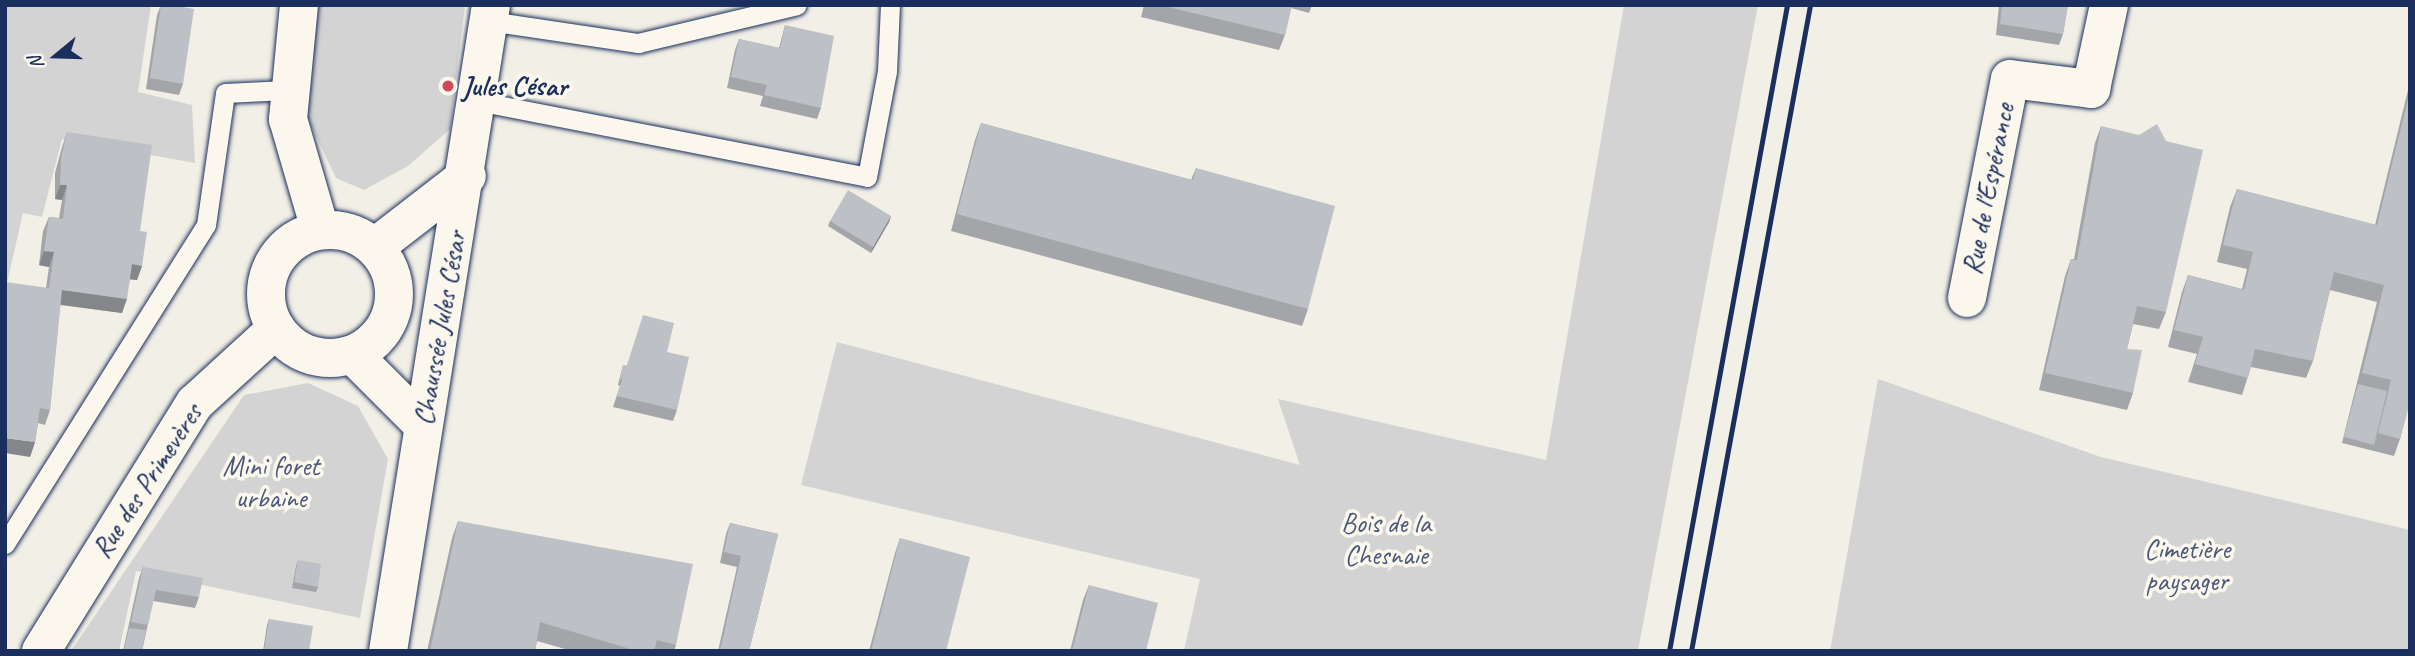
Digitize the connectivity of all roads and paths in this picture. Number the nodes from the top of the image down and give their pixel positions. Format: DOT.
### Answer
graph roads {
  1 [pos="299,5"];
  2 [pos="797,5"];
  3 [pos="890,5"];
  4 [pos="2109,5"];
  5 [pos="490,13"];
  6 [pos="286,90"];
  7 [pos="477,100"];
  8 [pos="467,176"];
  9 [pos="320,229"];
  10 [pos="375,247"];
  11 [pos="1967,298"];
  12 [pos="275,329"];
  13 [pos="353,355"];
  14 [pos="424,425"];
  15 [pos="5,544"];
  16 [pos="41,651"];
  17 [pos="388,651"];
  1 -- 6 [label="street"];
  2 -- 5 [label="lane"];
  3 -- 7 [label="lane"];
  4 -- 11 [label="street, Rue de l'Espérance"];
  5 -- 7 [label="street, Chaussée Jules César"];
  6 -- 9 [label="street"];
  6 -- 15 [label="lane"];
  7 -- 8 [label="street, Chaussée Jules César"];
  8 -- 10 [label="street"];
  8 -- 14 [label="street, Chaussée Jules César"];
  9 -- 10 [label="street"];
  9 -- 12 [label="street"];
  10 -- 13 [label="street"];
  12 -- 13 [label="street"];
  12 -- 16 [label="street, Rue des Primevères"];
  13 -- 14 [label="street"];
  14 -- 17 [label="street, Chaussée Jules César"];
}
